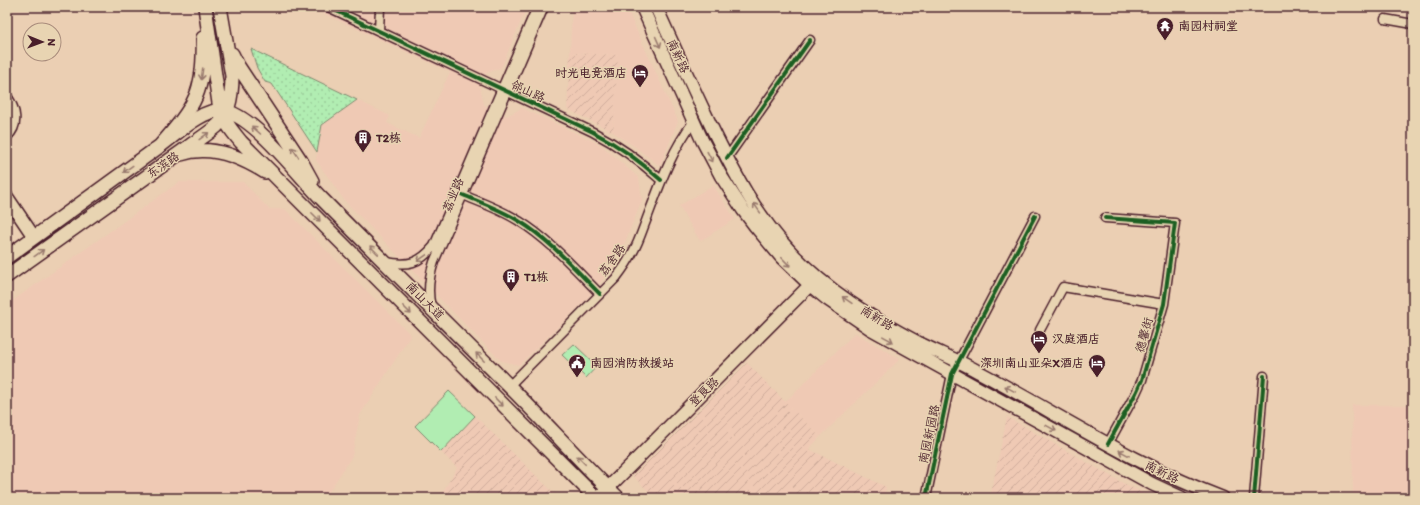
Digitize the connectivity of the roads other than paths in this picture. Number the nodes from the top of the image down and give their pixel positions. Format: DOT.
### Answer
graph roads {
  1 [pos="204,7"];
  2 [pos="220,7"];
  3 [pos="328,7"];
  4 [pos="380,7"];
  5 [pos="537,7"];
  6 [pos="544,7"];
  7 [pos="648,8"];
  8 [pos="1385,19"];
  9 [pos="1413,24"];
  10 [pos="223,29"];
  11 [pos="379,31"];
  12 [pos="810,40"];
  13 [pos="504,91"];
  14 [pos="7,96"];
  15 [pos="223,114"];
  16 [pos="694,121"];
  17 [pos="7,137"];
  18 [pos="160,146"];
  19 [pos="172,158"];
  20 [pos="727,158"];
  21 [pos="661,180"];
  22 [pos="289,190"];
  23 [pos="463,195"];
  24 [pos="7,197"];
  25 [pos="321,198"];
  26 [pos="1035,216"];
  27 [pos="1104,218"];
  28 [pos="34,237"];
  29 [pos="7,257"];
  30 [pos="386,262"];
  31 [pos="7,276"];
  32 [pos="810,285"];
  33 [pos="600,294"];
  34 [pos="1164,304"];
  35 [pos="431,308"];
  36 [pos="1040,330"];
  37 [pos="958,361"];
  38 [pos="952,374"];
  39 [pos="1264,376"];
  40 [pos="509,386"];
  41 [pos="1108,444"];
  42 [pos="608,488"];
  43 [pos="597,498"];
  44 [pos="618,498"];
  45 [pos="926,498"];
  46 [pos="1182,498"];
  47 [pos="1223,498"];
  48 [pos="1254,498"];
  1 -- 15 [label="main road"];
  1 -- 18 [label="main road, 东滨路, one-way"];
  2 -- 10 [label="main road"];
  3 -- 11 [label="street, 邻山路"];
  4 -- 11 [label="street"];
  5 -- 13 [label="street, 荔业路"];
  6 -- 13 [label="street, 荔业路"];
  7 -- 16 [label="main road, 南新路, one-way"];
  7 -- 20 [label="main road, 南新路"];
  8 -- 9 [label="street"];
  10 -- 15 [label="main road"];
  25 -- 10 [label="main road, one-way"];
  11 -- 13 [label="street, 邻山路"];
  12 -- 20 [label="street"];
  13 -- 21 [label="street, 邻山路"];
  13 -- 23 [label="street, 荔业路"];
  13 -- 30 [label="street, 荔业路, one-way"];
  14 -- 17 [label="street"];
  15 -- 18 [label="main road"];
  19 -- 15 [label="main road, 东滨路, one-way"];
  15 -- 22 [label="main road, 南山大道"];
  25 -- 15 [label="main road, 南山大道, one-way"];
  16 -- 21 [label="street, 荔舍路"];
  16 -- 32 [label="main road, 南新路, one-way"];
  18 -- 28 [label="main road, 东滨路, one-way"];
  19 -- 22 [label="main road"];
  31 -- 19 [label="main road, 东滨路, one-way"];
  37 -- 20 [label="main road, 南新路, one-way"];
  21 -- 33 [label="street, 荔舍路"];
  22 -- 43 [label="main road, 南山大道, one-way"];
  23 -- 33 [label="street"];
  23 -- 35 [label="street, 荔业路"];
  24 -- 28 [label="main road"];
  30 -- 25 [label="main road, 南山大道, one-way"];
  26 -- 37 [label="street, 南园新园路"];
  27 -- 34 [label="street, 德馨街"];
  28 -- 29 [label="main road, 东滨路"];
  30 -- 35 [label="main road, 南山大道"];
  32 -- 38 [label="main road, 南新路, one-way"];
  32 -- 42 [label="main road, 登良路"];
  33 -- 40 [label="street, 荔舍路"];
  34 -- 36 [label="street"];
  34 -- 41 [label="street, 德馨街"];
  40 -- 35 [label="main road, 南山大道, one-way"];
  37 -- 38 [label="street, 南园新园路"];
  41 -- 37 [label="main road, 南新路, one-way"];
  38 -- 45 [label="street, 南园新园路"];
  38 -- 46 [label="main road, 南新路, one-way"];
  39 -- 48 [label="street"];
  42 -- 40 [label="main road, 南山大道, one-way"];
  47 -- 41 [label="main road, 南新路, one-way"];
  42 -- 43 [label="main road, 登良路"];
  42 -- 44 [label="main road, 南山大道"];
}
